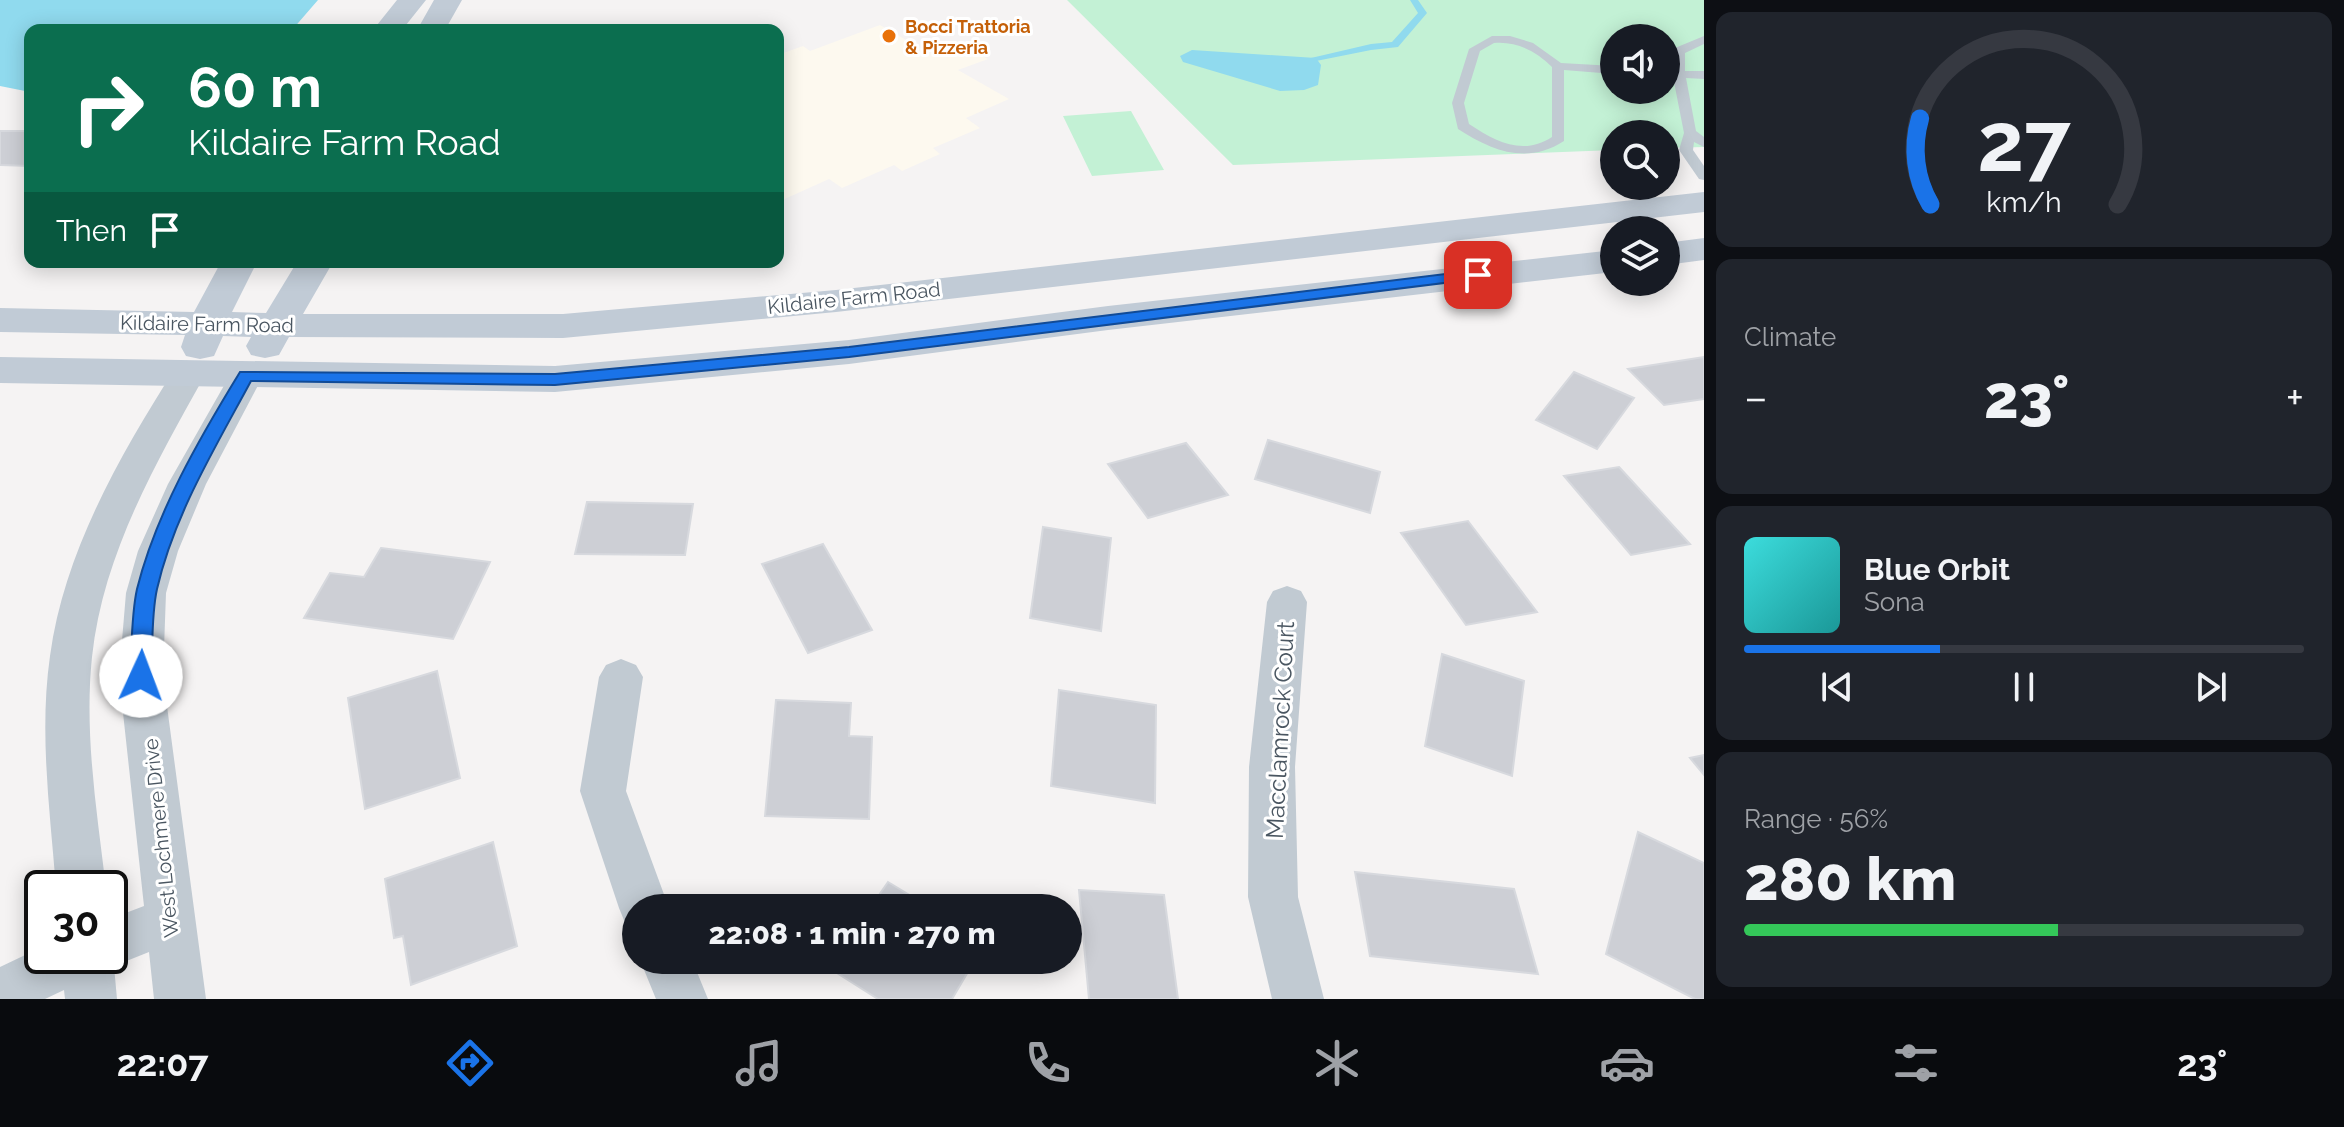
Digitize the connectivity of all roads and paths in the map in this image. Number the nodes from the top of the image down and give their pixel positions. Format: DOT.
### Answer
graph roads {
  1 [pos="412,0"];
  2 [pos="448,0"];
  3 [pos="392,24"];
  4 [pos="434,24"];
  5 [pos="1704,40"];
  6 [pos="1680,51"];
  7 [pos="1558,66"];
  8 [pos="1600,69"];
  9 [pos="1680,74"];
  10 [pos="1704,75"];
  11 [pos="1680,98"];
  12 [pos="1690,133"];
  13 [pos="1704,143"];
  14 [pos="1704,176"];
  15 [pos="1704,202"];
  16 [pos="1704,249"];
  17 [pos="1680,252"];
  18 [pos="1600,263"];
  19 [pos="235,268"];
  20 [pos="311,268"];
  21 [pos="0,320"];
  22 [pos="210,323"];
  23 [pos="278,325"];
  24 [pos="0,370"];
  25 [pos="188,375"];
  26 [pos="246,376"];
  27 [pos="1287,602"];
  28 [pos="621,677"];
  29 [pos="79,870"];
  30 [pos="639,894"];
  31 [pos="169,920"];
  32 [pos="128,936"];
  33 [pos="42,974"];
  34 [pos="89,974"];
  35 [pos="672,974"];
  36 [pos="0,994"];
  37 [pos="91,999"];
  38 [pos="180,999"];
  39 [pos="682,999"];
  40 [pos="1298,999"];
  1 -- 3 [label="main road"];
  2 -- 4 [label="main road"];
  5 -- 6 [label="lane"];
  7 -- 7 [label="lane"];
  7 -- 8 [label="lane"];
  9 -- 10 [label="lane"];
  11 -- 12 [label="lane"];
  12 -- 13 [label="lane"];
  12 -- 14 [label="lane"];
  15 -- 23 [label="main road, Kildaire Farm Road"];
  16 -- 17 [label="main road"];
  18 -- 26 [label="main road"];
  19 -- 22 [label="main road"];
  20 -- 23 [label="main road, West Lochmere Drive"];
  21 -- 22 [label="main road, Kildaire Farm Road"];
  22 -- 23 [label="main road, Kildaire Farm Road"];
  22 -- 25 [label="main road"];
  23 -- 26 [label="main road, West Lochmere Drive"];
  24 -- 25 [label="main road"];
  25 -- 26 [label="main road"];
  25 -- 29 [label="street"];
  26 -- 31 [label="street, West Lochmere Drive"];
  27 -- 40 [label="street, Macclamrock Court"];
  28 -- 30 [label="street"];
  31 -- 32 [label="street"];
  31 -- 38 [label="street, West Lochmere Drive"];
  33 -- 36 [label="street"];
  34 -- 37 [label="street"];
  35 -- 39 [label="street"];
}
